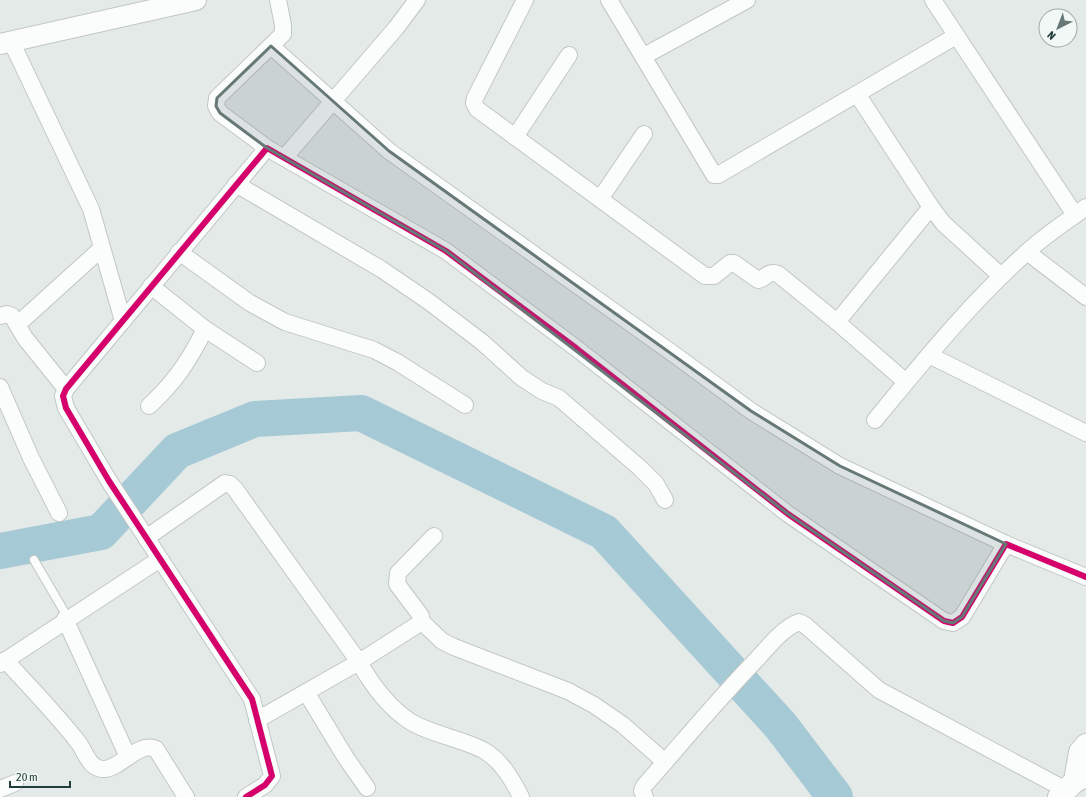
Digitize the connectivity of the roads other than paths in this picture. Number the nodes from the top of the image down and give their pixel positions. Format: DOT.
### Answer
graph roads {
  1 [pos="196,0"];
  2 [pos="278,0"];
  3 [pos="417,0"];
  4 [pos="525,0"];
  5 [pos="609,0"];
  6 [pos="747,0"];
  7 [pos="933,0"];
  8 [pos="956,36"];
  9 [pos="6,42"];
  10 [pos="271,46"];
  11 [pos="569,55"];
  12 [pos="644,56"];
  13 [pos="857,94"];
  14 [pos="332,102"];
  15 [pos="644,134"];
  16 [pos="515,137"];
  17 [pos="267,148"];
  18 [pos="284,158"];
  19 [pos="236,184"];
  20 [pos="600,199"];
  21 [pos="931,207"];
  22 [pos="1080,211"];
  23 [pos="102,248"];
  24 [pos="179,252"];
  25 [pos="1027,252"];
  26 [pos="1001,276"];
  27 [pos="152,286"];
  28 [pos="1086,297"];
  29 [pos="0,316"];
  30 [pos="123,321"];
  31 [pos="837,322"];
  32 [pos="18,324"];
  33 [pos="205,329"];
  34 [pos="929,355"];
  35 [pos="257,363"];
  36 [pos="906,382"];
  37 [pos="0,387"];
  38 [pos="66,389"];
  39 [pos="149,406"];
  40 [pos="465,406"];
  41 [pos="874,420"];
  42 [pos="1086,433"];
  43 [pos="665,500"];
  44 [pos="58,513"];
  45 [pos="434,536"];
  46 [pos="146,538"];
  47 [pos="1006,544"];
  48 [pos="160,559"];
  49 [pos="34,560"];
  50 [pos="1086,577"];
  51 [pos="67,619"];
  52 [pos="421,621"];
  53 [pos="3,662"];
  54 [pos="359,662"];
  55 [pos="306,692"];
  56 [pos="257,720"];
  57 [pos="1086,745"];
  58 [pos="128,757"];
  59 [pos="665,762"];
  60 [pos="15,783"];
  61 [pos="1072,786"];
  62 [pos="367,788"];
  63 [pos="0,789"];
  64 [pos="186,797"];
  65 [pos="246,797"];
  66 [pos="521,797"];
  67 [pos="645,797"];
  1 -- 9 [label="street"];
  2 -- 10 [label="street"];
  3 -- 14 [label="street"];
  4 -- 16 [label="street"];
  5 -- 12 [label="street"];
  6 -- 12 [label="street"];
  7 -- 8 [label="street"];
  8 -- 13 [label="street"];
  8 -- 22 [label="street"];
  9 -- 23 [label="street"];
  10 -- 14 [label="street"];
  10 -- 17 [label="street"];
  11 -- 16 [label="street"];
  12 -- 13 [label="street"];
  13 -- 21 [label="street"];
  14 -- 18 [label="street"];
  14 -- 47 [label="street"];
  15 -- 20 [label="street"];
  16 -- 20 [label="street"];
  17 -- 18 [label="street"];
  17 -- 19 [label="street"];
  18 -- 47 [label="street"];
  19 -- 24 [label="street"];
  19 -- 43 [label="street"];
  20 -- 31 [label="street"];
  21 -- 26 [label="street"];
  21 -- 31 [label="street"];
  22 -- 25 [label="street"];
  23 -- 30 [label="street"];
  23 -- 32 [label="street"];
  24 -- 27 [label="street"];
  24 -- 40 [label="street"];
  25 -- 26 [label="street"];
  25 -- 28 [label="street"];
  26 -- 34 [label="street"];
  27 -- 30 [label="street"];
  27 -- 33 [label="street"];
  29 -- 32 [label="street"];
  30 -- 38 [label="street"];
  31 -- 36 [label="street"];
  32 -- 38 [label="street"];
  33 -- 35 [label="street"];
  33 -- 39 [label="street"];
  34 -- 36 [label="street"];
  34 -- 42 [label="street"];
  36 -- 41 [label="street"];
  37 -- 44 [label="street"];
  38 -- 46 [label="street"];
  45 -- 52 [label="street"];
  46 -- 48 [label="street"];
  46 -- 54 [label="street"];
  47 -- 50 [label="street"];
  48 -- 51 [label="street"];
  48 -- 56 [label="street"];
  49 -- 51 [label="lane"];
  51 -- 53 [label="street"];
  51 -- 58 [label="street"];
  52 -- 54 [label="street"];
  52 -- 59 [label="street"];
  53 -- 58 [label="street"];
  54 -- 55 [label="street"];
  54 -- 66 [label="street"];
  55 -- 56 [label="street"];
  55 -- 62 [label="street"];
  56 -- 65 [label="street"];
  57 -- 61 [label="main road"];
  58 -- 64 [label="street"];
  59 -- 61 [label="street"];
  59 -- 67 [label="street"];
  60 -- 63 [label="street"];
}
